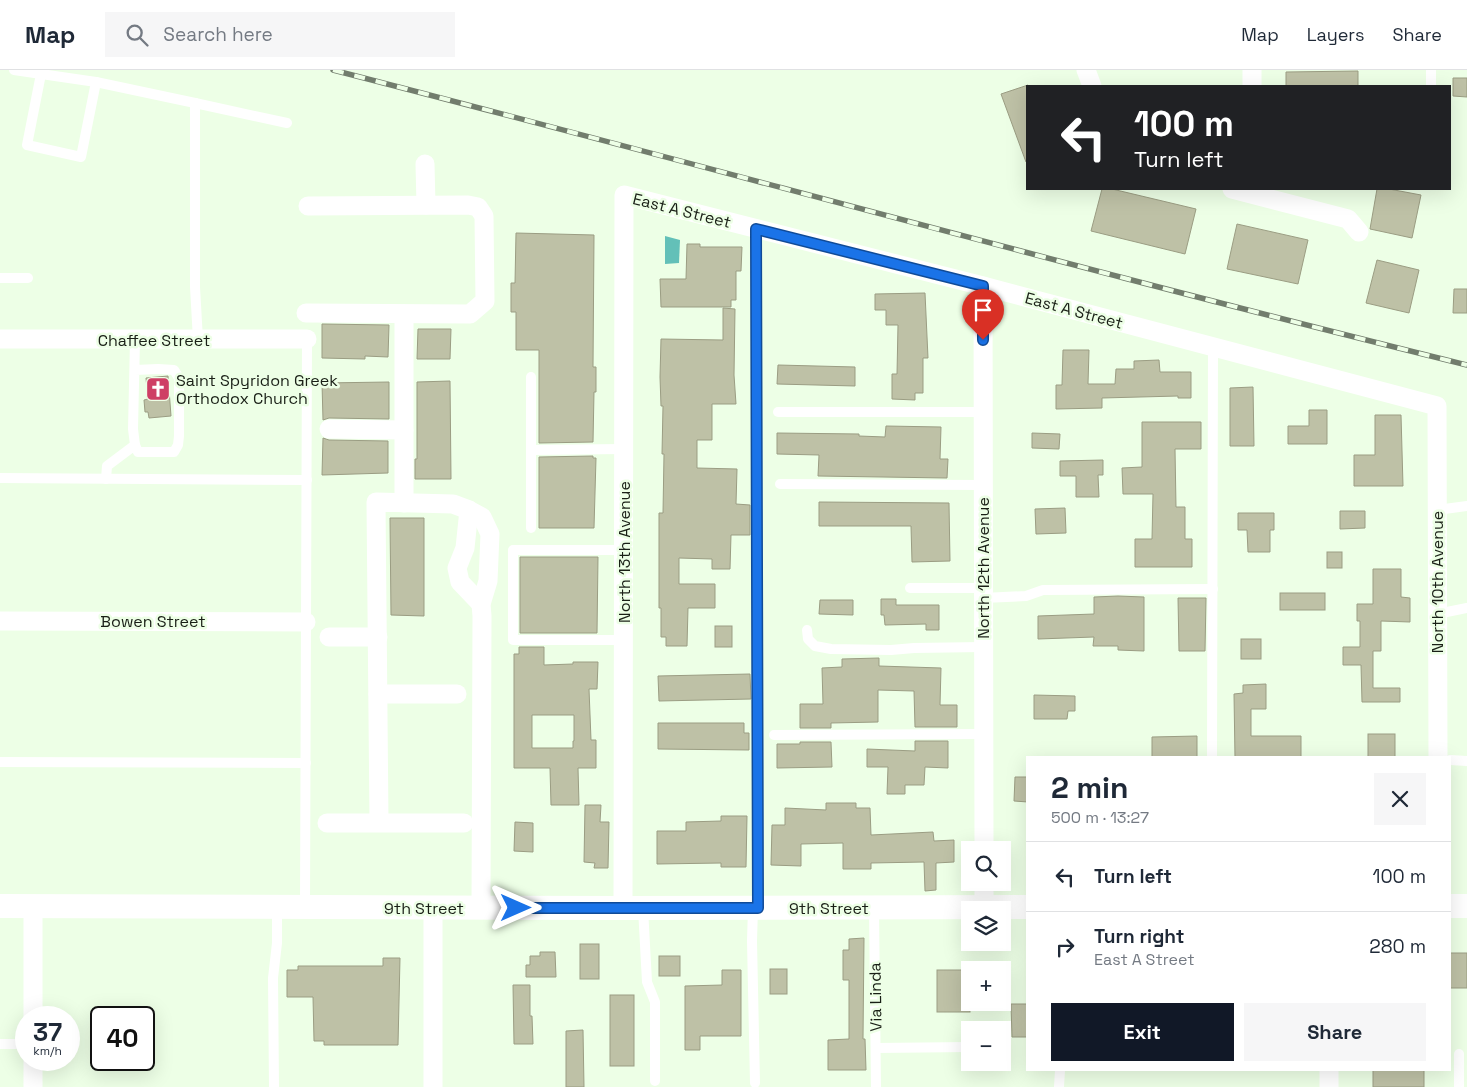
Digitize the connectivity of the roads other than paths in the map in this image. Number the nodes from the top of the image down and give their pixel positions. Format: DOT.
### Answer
graph roads {
  1 [pos="14,70"];
  2 [pos="1086,70"];
  3 [pos="1252,70"];
  4 [pos="1431,70"];
  5 [pos="41,74"];
  6 [pos="96,82"];
  7 [pos="1092,85"];
  8 [pos="1252,85"];
  9 [pos="1431,85"];
  10 [pos="195,103"];
  11 [pos="287,123"];
  12 [pos="425,164"];
  13 [pos="1251,191"];
  14 [pos="624,195"];
  15 [pos="426,205"];
  16 [pos="308,206"];
  17 [pos="756,229"];
  18 [pos="1359,232"];
  19 [pos="0,278"];
  20 [pos="28,278"];
  21 [pos="983,286"];
  22 [pos="306,313"];
  23 [pos="404,314"];
  24 [pos="0,339"];
  25 [pos="308,339"];
  26 [pos="134,340"];
  27 [pos="198,340"];
  28 [pos="1213,347"];
  29 [pos="135,370"];
  30 [pos="531,377"];
  31 [pos="1437,406"];
  32 [pos="778,412"];
  33 [pos="983,412"];
  34 [pos="328,429"];
  35 [pos="404,430"];
  36 [pos="134,445"];
  37 [pos="624,449"];
  38 [pos="532,450"];
  39 [pos="0,478"];
  40 [pos="106,479"];
  41 [pos="307,480"];
  42 [pos="780,484"];
  43 [pos="984,485"];
  44 [pos="404,503"];
  45 [pos="1467,506"];
  46 [pos="469,510"];
  47 [pos="1437,510"];
  48 [pos="531,528"];
  49 [pos="465,548"];
  50 [pos="624,550"];
  51 [pos="489,554"];
  52 [pos="910,588"];
  53 [pos="1213,589"];
  54 [pos="983,593"];
  55 [pos="481,604"];
  56 [pos="1467,608"];
  57 [pos="1437,614"];
  58 [pos="0,621"];
  59 [pos="306,622"];
  60 [pos="807,630"];
  61 [pos="329,637"];
  62 [pos="378,637"];
  63 [pos="624,640"];
  64 [pos="983,648"];
  65 [pos="378,694"];
  66 [pos="457,694"];
  67 [pos="984,734"];
  68 [pos="774,735"];
  69 [pos="1212,756"];
  70 [pos="1438,756"];
  71 [pos="1451,760"];
  72 [pos="1467,761"];
  73 [pos="0,762"];
  74 [pos="306,763"];
  75 [pos="379,822"];
  76 [pos="464,822"];
  77 [pos="327,823"];
  78 [pos="984,841"];
  79 [pos="0,906"];
  80 [pos="1451,906"];
  81 [pos="1467,906"];
  82 [pos="33,907"];
  83 [pos="277,907"];
  84 [pos="305,907"];
  85 [pos="961,907"];
  86 [pos="1011,907"];
  87 [pos="1026,907"];
  88 [pos="433,908"];
  89 [pos="481,908"];
  90 [pos="633,908"];
  91 [pos="755,908"];
  92 [pos="874,908"];
  93 [pos="33,1006"];
  94 [pos="0,1044"];
  95 [pos="15,1044"];
  96 [pos="961,1047"];
  97 [pos="876,1048"];
  98 [pos="1459,1054"];
  99 [pos="33,1071"];
  100 [pos="1060,1071"];
  101 [pos="1329,1071"];
  102 [pos="656,1081"];
  103 [pos="755,1083"];
  104 [pos="33,1087"];
  105 [pos="274,1087"];
  106 [pos="433,1087"];
  107 [pos="876,1087"];
  108 [pos="1060,1087"];
  109 [pos="1329,1087"];
  110 [pos="1459,1087"];
  1 -- 5 [label="lane"];
  2 -- 7 [label="street"];
  3 -- 8 [label="street"];
  4 -- 9 [label="lane"];
  5 -- 6 [label="lane"];
  5 -- 6 [label="lane"];
  6 -- 10 [label="lane"];
  10 -- 11 [label="lane"];
  10 -- 27 [label="lane"];
  12 -- 15 [label="street"];
  13 -- 18 [label="street"];
  14 -- 17 [label="street, East A Street"];
  14 -- 37 [label="street, North 13th Avenue"];
  15 -- 16 [label="street"];
  15 -- 23 [label="street"];
  17 -- 21 [label="street, East A Street"];
  17 -- 91 [label="lane"];
  19 -- 20 [label="lane"];
  21 -- 28 [label="street, East A Street"];
  21 -- 33 [label="street, North 12th Avenue"];
  22 -- 23 [label="street"];
  23 -- 35 [label="street"];
  24 -- 26 [label="street, Chaffee Street"];
  25 -- 27 [label="street, Chaffee Street"];
  25 -- 41 [label="lane"];
  26 -- 27 [label="street, Chaffee Street"];
  26 -- 29 [label="lane"];
  28 -- 31 [label="street, East A Street"];
  28 -- 53 [label="lane"];
  29 -- 36 [label="lane"];
  29 -- 36 [label="lane"];
  30 -- 38 [label="lane"];
  31 -- 47 [label="street, North 10th Avenue"];
  32 -- 33 [label="lane"];
  33 -- 43 [label="street, North 12th Avenue"];
  34 -- 35 [label="street"];
  35 -- 44 [label="street"];
  36 -- 40 [label="lane"];
  37 -- 38 [label="lane"];
  37 -- 50 [label="street, North 13th Avenue"];
  38 -- 48 [label="lane"];
  39 -- 40 [label="lane"];
  40 -- 41 [label="lane"];
  41 -- 59 [label="lane"];
  42 -- 43 [label="lane"];
  43 -- 54 [label="street, North 12th Avenue"];
  44 -- 46 [label="street"];
  44 -- 62 [label="street"];
  45 -- 47 [label="lane"];
  46 -- 49 [label="street"];
  46 -- 51 [label="street"];
  47 -- 57 [label="street, North 10th Avenue"];
  49 -- 51 [label="street"];
  49 -- 55 [label="street"];
  50 -- 63 [label="street, North 13th Avenue"];
  50 -- 63 [label="lane"];
  51 -- 55 [label="street"];
  52 -- 54 [label="lane"];
  53 -- 54 [label="lane"];
  53 -- 69 [label="lane"];
  54 -- 64 [label="street, North 12th Avenue"];
  55 -- 89 [label="street"];
  56 -- 57 [label="lane"];
  57 -- 70 [label="street, North 10th Avenue"];
  58 -- 59 [label="street, Bowen Street"];
  59 -- 74 [label="lane"];
  60 -- 64 [label="lane"];
  61 -- 62 [label="street"];
  62 -- 65 [label="street"];
  63 -- 90 [label="street, North 13th Avenue"];
  64 -- 67 [label="street, North 12th Avenue"];
  65 -- 66 [label="street"];
  65 -- 75 [label="street"];
  67 -- 68 [label="lane"];
  67 -- 78 [label="street, North 12th Avenue"];
  71 -- 72 [label="lane"];
  73 -- 74 [label="lane"];
  74 -- 84 [label="lane"];
  75 -- 76 [label="street"];
  75 -- 77 [label="street"];
  79 -- 82 [label="street, 9th Street"];
  80 -- 81 [label="street"];
  82 -- 83 [label="street, 9th Street"];
  82 -- 93 [label="street"];
  83 -- 84 [label="street, 9th Street"];
  83 -- 105 [label="lane"];
  84 -- 88 [label="street, 9th Street"];
  85 -- 92 [label="street, 9th Street"];
  86 -- 87 [label="street, 9th Street"];
  88 -- 89 [label="street, 9th Street"];
  88 -- 106 [label="street"];
  89 -- 90 [label="street, 9th Street"];
  90 -- 91 [label="street, 9th Street"];
  90 -- 102 [label="lane"];
  91 -- 92 [label="street, 9th Street"];
  91 -- 103 [label="lane"];
  92 -- 97 [label="lane, Via Linda"];
  94 -- 95 [label="lane"];
  96 -- 97 [label="lane"];
  97 -- 107 [label="lane, Via Linda"];
  98 -- 110 [label="lane"];
  99 -- 104 [label="street"];
  100 -- 108 [label="lane"];
  101 -- 109 [label="street"];
}
